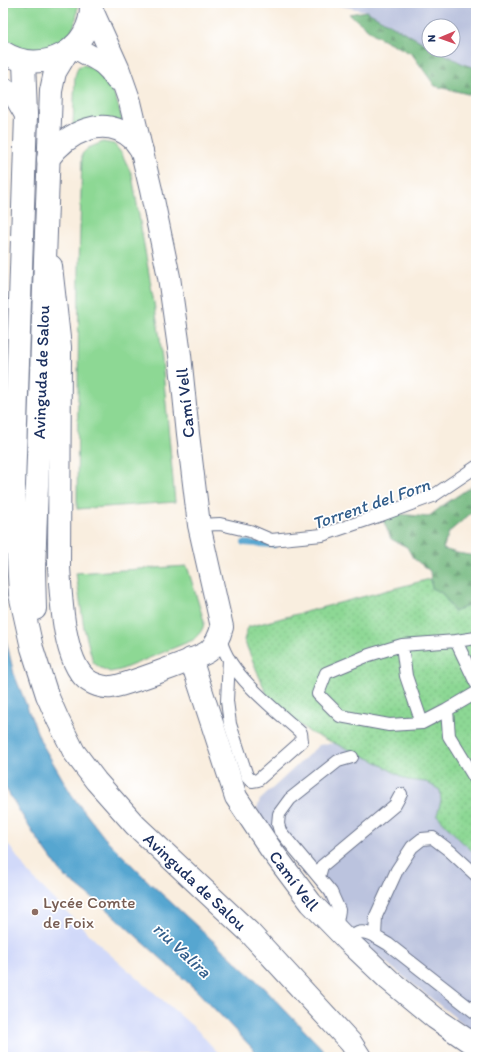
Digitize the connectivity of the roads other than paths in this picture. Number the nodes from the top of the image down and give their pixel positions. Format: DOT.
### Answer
graph roads {
  1 [pos="91,5"];
  2 [pos="70,49"];
  3 [pos="3,52"];
  4 [pos="24,61"];
  5 [pos="3,88"];
  6 [pos="130,102"];
  7 [pos="26,115"];
  8 [pos="142,151"];
  9 [pos="48,159"];
  10 [pos="46,223"];
  11 [pos="476,467"];
  12 [pos="199,525"];
  13 [pos="476,638"];
  14 [pos="456,641"];
  15 [pos="402,646"];
  16 [pos="207,649"];
  17 [pos="229,659"];
  18 [pos="476,684"];
  19 [pos="476,693"];
  20 [pos="47,694"];
  21 [pos="447,710"];
  22 [pos="422,723"];
  23 [pos="352,758"];
  24 [pos="474,774"];
  25 [pos="401,794"];
  26 [pos="476,876"];
  27 [pos="319,878"];
  28 [pos="341,934"];
  29 [pos="375,937"];
  30 [pos="476,1013"];
  31 [pos="476,1046"];
  32 [pos="360,1057"];
  1 -- 2 [label="main road, Avinguda de Salou"];
  1 -- 6 [label="main road, Camí Vell"];
  2 -- 4 [label="main road"];
  2 -- 6 [label="main road, Camí Vell"];
  2 -- 9 [label="main road, Avinguda de Salou"];
  3 -- 4 [label="main road"];
  4 -- 7 [label="main road, Avinguda de Salou"];
  5 -- 7 [label="main road"];
  6 -- 8 [label="main road, Camí Vell"];
  7 -- 20 [label="main road, Avinguda de Salou"];
  8 -- 9 [label="main road, Camí Vell"];
  8 -- 12 [label="main road, Camí Vell"];
  9 -- 10 [label="main road, Avinguda de Salou"];
  10 -- 16 [label="main road"];
  10 -- 20 [label="main road, Avinguda de Salou"];
  11 -- 12 [label="lane"];
  12 -- 16 [label="main road, Camí Vell"];
  13 -- 14 [label="lane"];
  14 -- 15 [label="lane"];
  14 -- 18 [label="lane"];
  15 -- 22 [label="lane"];
  15 -- 22 [label="lane"];
  16 -- 17 [label="lane"];
  16 -- 28 [label="main road, Camí Vell"];
  17 -- 17 [label="lane"];
  19 -- 21 [label="lane"];
  20 -- 32 [label="main road, Avinguda de Salou"];
  21 -- 22 [label="lane"];
  21 -- 24 [label="lane"];
  23 -- 27 [label="lane"];
  25 -- 27 [label="lane"];
  26 -- 29 [label="lane"];
  27 -- 28 [label="lane"];
  28 -- 29 [label="lane"];
  28 -- 31 [label="main road, Camí Vell"];
  29 -- 30 [label="lane"];
}
